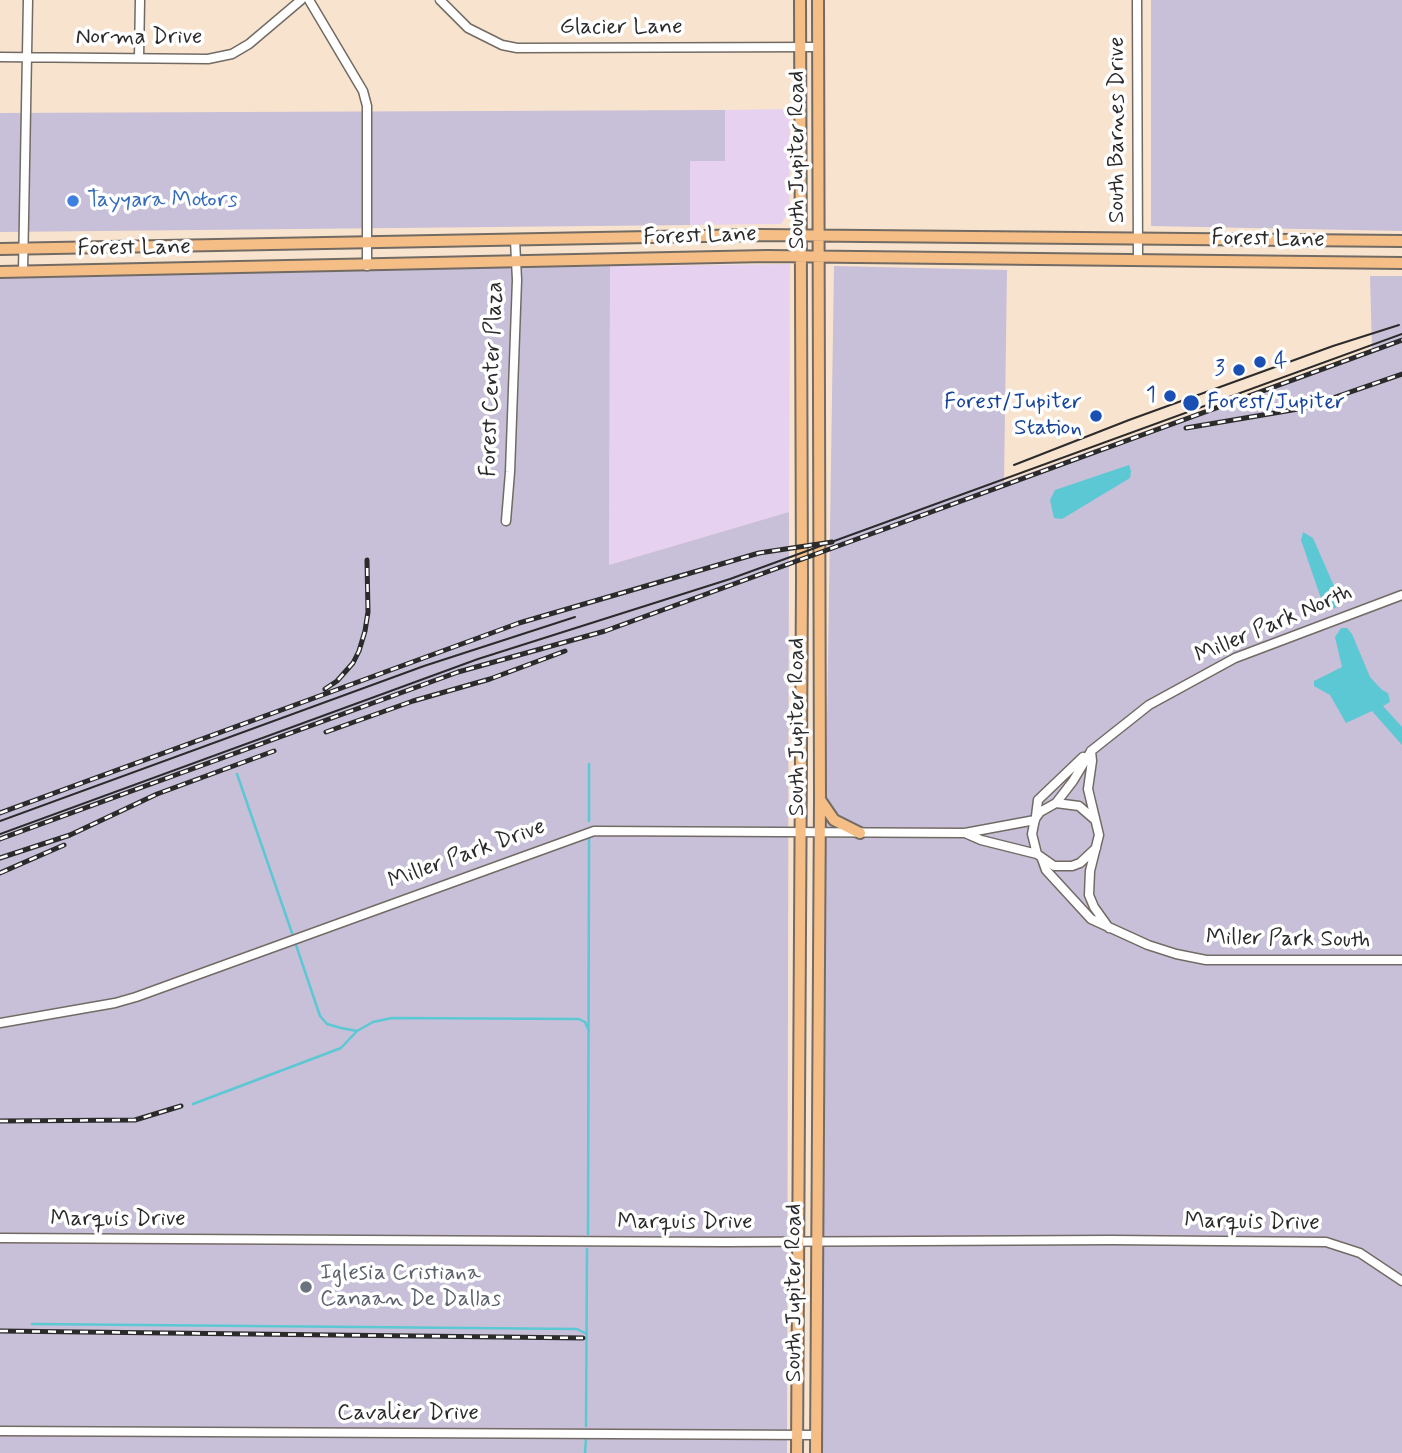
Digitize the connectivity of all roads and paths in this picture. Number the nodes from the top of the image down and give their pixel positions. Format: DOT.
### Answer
graph roads {
  1 [pos="28,0"];
  2 [pos="140,0"];
  3 [pos="301,0"];
  4 [pos="309,0"];
  5 [pos="440,0"];
  6 [pos="800,0"];
  7 [pos="818,0"];
  8 [pos="1137,0"];
  9 [pos="800,46"];
  10 [pos="819,47"];
  11 [pos="0,57"];
  12 [pos="28,57"];
  13 [pos="139,58"];
  14 [pos="800,236"];
  15 [pos="819,236"];
  16 [pos="1138,238"];
  17 [pos="515,240"];
  18 [pos="1253,240"];
  19 [pos="1357,241"];
  20 [pos="1402,241"];
  21 [pos="367,243"];
  22 [pos="207,245"];
  23 [pos="0,248"];
  24 [pos="25,249"];
  25 [pos="801,257"];
  26 [pos="819,257"];
  27 [pos="1138,260"];
  28 [pos="1254,261"];
  29 [pos="1357,262"];
  30 [pos="517,263"];
  31 [pos="1402,263"];
  32 [pos="367,266"];
  33 [pos="207,269"];
  34 [pos="0,272"];
  35 [pos="23,272"];
  36 [pos="802,428"];
  37 [pos="820,428"];
  38 [pos="506,521"];
  39 [pos="1402,594"];
  40 [pos="802,668"];
  41 [pos="819,668"];
  42 [pos="1091,751"];
  43 [pos="820,798"];
  44 [pos="1056,803"];
  45 [pos="1035,819"];
  46 [pos="1096,821"];
  47 [pos="801,832"];
  48 [pos="819,833"];
  49 [pos="860,833"];
  50 [pos="965,833"];
  51 [pos="1096,848"];
  52 [pos="1039,856"];
  53 [pos="1110,929"];
  54 [pos="1402,960"];
  55 [pos="0,1023"];
  56 [pos="800,1036"];
  57 [pos="817,1037"];
  58 [pos="0,1238"];
  59 [pos="799,1242"];
  60 [pos="816,1242"];
  61 [pos="1402,1281"];
  62 [pos="0,1431"];
  63 [pos="797,1434"];
  64 [pos="816,1435"];
  65 [pos="797,1453"];
  66 [pos="816,1453"];
  1 -- 12 [label="street"];
  2 -- 13 [label="street"];
  3 -- 13 [label="street, Norma Drive"];
  4 -- 21 [label="street"];
  5 -- 9 [label="street, Glacier Lane"];
  6 -- 9 [label="main road, South Jupiter Road"];
  7 -- 10 [label="main road, South Jupiter Road"];
  8 -- 16 [label="street, South Barnes Drive"];
  9 -- 10 [label="street, Glacier Lane"];
  9 -- 14 [label="main road, South Jupiter Road"];
  10 -- 15 [label="main road, South Jupiter Road"];
  11 -- 12 [label="street, Norma Drive"];
  12 -- 13 [label="street, Norma Drive"];
  12 -- 24 [label="street"];
  14 -- 15 [label="main road, Forest Lane"];
  14 -- 17 [label="main road, Forest Lane"];
  14 -- 25 [label="main road, South Jupiter Road"];
  15 -- 16 [label="main road, Forest Lane"];
  15 -- 26 [label="main road, South Jupiter Road"];
  16 -- 18 [label="main road, Forest Lane"];
  16 -- 27 [label="street, South Barnes Drive"];
  17 -- 21 [label="main road, Forest Lane"];
  17 -- 30 [label="street, Forest Center Plaza"];
  18 -- 19 [label="main road, Forest Lane"];
  18 -- 28 [label="main road"];
  19 -- 20 [label="main road, Forest Lane"];
  19 -- 29 [label="main road"];
  21 -- 22 [label="main road, Forest Lane"];
  21 -- 32 [label="street"];
  22 -- 24 [label="main road, Forest Lane"];
  22 -- 33 [label="main road"];
  23 -- 24 [label="main road, Forest Lane"];
  24 -- 35 [label="street"];
  25 -- 26 [label="main road, Forest Lane"];
  25 -- 30 [label="main road, Forest Lane"];
  25 -- 36 [label="main road, South Jupiter Road"];
  26 -- 27 [label="main road, Forest Lane"];
  26 -- 37 [label="main road, South Jupiter Road"];
  27 -- 28 [label="main road, Forest Lane"];
  28 -- 29 [label="main road, Forest Lane"];
  29 -- 31 [label="main road, Forest Lane"];
  30 -- 32 [label="main road, Forest Lane"];
  30 -- 38 [label="street, Forest Center Plaza"];
  32 -- 33 [label="main road, Forest Lane"];
  33 -- 35 [label="main road, Forest Lane"];
  34 -- 35 [label="main road, Forest Lane"];
  36 -- 37 [label="main road"];
  36 -- 40 [label="main road, South Jupiter Road"];
  37 -- 41 [label="main road, South Jupiter Road"];
  39 -- 42 [label="street, Miller Park North"];
  40 -- 41 [label="main road"];
  40 -- 47 [label="main road, South Jupiter Road"];
  41 -- 43 [label="main road, South Jupiter Road"];
  42 -- 44 [label="street, Miller Park North"];
  42 -- 45 [label="street"];
  42 -- 46 [label="street"];
  43 -- 48 [label="main road, South Jupiter Road"];
  43 -- 49 [label="main road"];
  44 -- 45 [label="street, Miller Park North"];
  44 -- 46 [label="street"];
  45 -- 50 [label="street, Miller Park North"];
  45 -- 52 [label="street"];
  46 -- 51 [label="street"];
  47 -- 48 [label="street, Miller Park Drive"];
  47 -- 55 [label="street, Miller Park Drive"];
  47 -- 56 [label="main road, South Jupiter Road"];
  48 -- 49 [label="street, Miller Park Drive"];
  48 -- 57 [label="main road, South Jupiter Road"];
  49 -- 50 [label="street, Miller Park Drive"];
  50 -- 52 [label="street"];
  51 -- 52 [label="street"];
  51 -- 53 [label="street"];
  52 -- 53 [label="street, Miller Park South"];
  53 -- 54 [label="street, Miller Park South"];
  56 -- 57 [label="main road"];
  56 -- 59 [label="main road, South Jupiter Road"];
  57 -- 60 [label="main road, South Jupiter Road"];
  58 -- 59 [label="street, Marquis Drive"];
  59 -- 60 [label="street, Marquis Drive"];
  59 -- 63 [label="main road, South Jupiter Road"];
  60 -- 61 [label="street, Marquis Drive"];
  60 -- 64 [label="main road, South Jupiter Road"];
  62 -- 63 [label="street, Cavalier Drive"];
  63 -- 64 [label="street, Cavalier Drive"];
  63 -- 65 [label="main road, South Jupiter Road"];
  64 -- 66 [label="main road, South Jupiter Road"];
}
